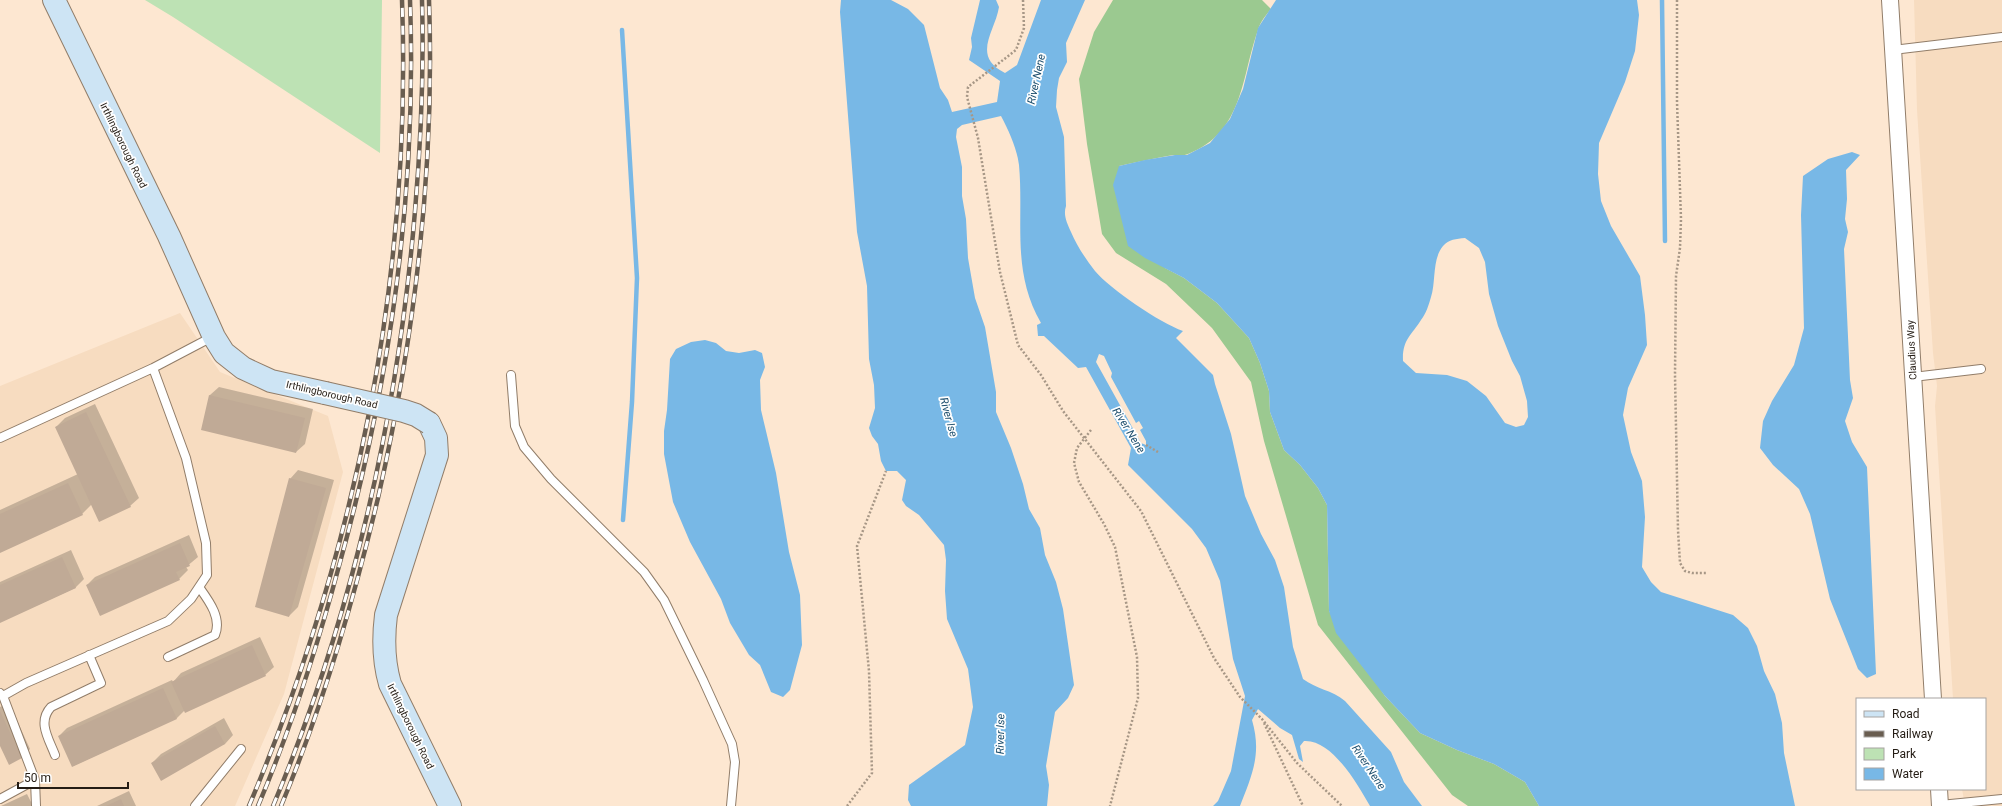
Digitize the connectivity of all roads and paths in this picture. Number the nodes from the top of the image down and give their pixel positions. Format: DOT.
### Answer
graph roads {
  1 [pos="54,0"];
  2 [pos="1023,0"];
  3 [pos="1677,0"];
  4 [pos="1890,0"];
  5 [pos="2002,37"];
  6 [pos="1893,50"];
  7 [pos="214,337"];
  8 [pos="153,368"];
  9 [pos="1981,369"];
  10 [pos="511,375"];
  11 [pos="1913,377"];
  12 [pos="1091,430"];
  13 [pos="0,438"];
  14 [pos="1085,439"];
  15 [pos="1146,445"];
  16 [pos="1158,452"];
  17 [pos="886,471"];
  18 [pos="1706,573"];
  19 [pos="199,587"];
  20 [pos="89,656"];
  21 [pos="168,657"];
  22 [pos="1,695"];
  23 [pos="1933,698"];
  24 [pos="1262,718"];
  25 [pos="241,749"];
  26 [pos="55,756"];
  27 [pos="35,780"];
  28 [pos="1939,790"];
  29 [pos="0,799"];
  30 [pos="2002,799"];
  31 [pos="36,806"];
  32 [pos="195,806"];
  33 [pos="450,806"];
  34 [pos="731,806"];
  35 [pos="848,806"];
  36 [pos="1110,806"];
  37 [pos="1303,806"];
  38 [pos="1342,806"];
  39 [pos="1940,806"];
  1 -- 7 [label="main road, Irthlingborough Road"];
  2 -- 14 [label="path"];
  3 -- 18 [label="path"];
  4 -- 6 [label="street, Claudius Way"];
  5 -- 6 [label="lane"];
  6 -- 11 [label="street, Claudius Way"];
  7 -- 8 [label="lane"];
  7 -- 33 [label="main road, Irthlingborough Road, bridge"];
  8 -- 13 [label="lane"];
  8 -- 19 [label="lane"];
  9 -- 11 [label="lane"];
  10 -- 34 [label="lane"];
  11 -- 23 [label="street, Claudius Way"];
  12 -- 14 [label="path"];
  14 -- 24 [label="path"];
  14 -- 36 [label="path"];
  15 -- 16 [label="path"];
  17 -- 35 [label="path"];
  19 -- 20 [label="lane"];
  19 -- 21 [label="lane"];
  20 -- 22 [label="lane"];
  20 -- 26 [label="lane"];
  22 -- 27 [label="lane"];
  24 -- 37 [label="path"];
  24 -- 38 [label="path"];
  25 -- 32 [label="lane"];
  27 -- 29 [label="lane"];
  27 -- 31 [label="lane"];
  28 -- 39 [label="street"];
  30 -- 39 [label="lane"];
}
